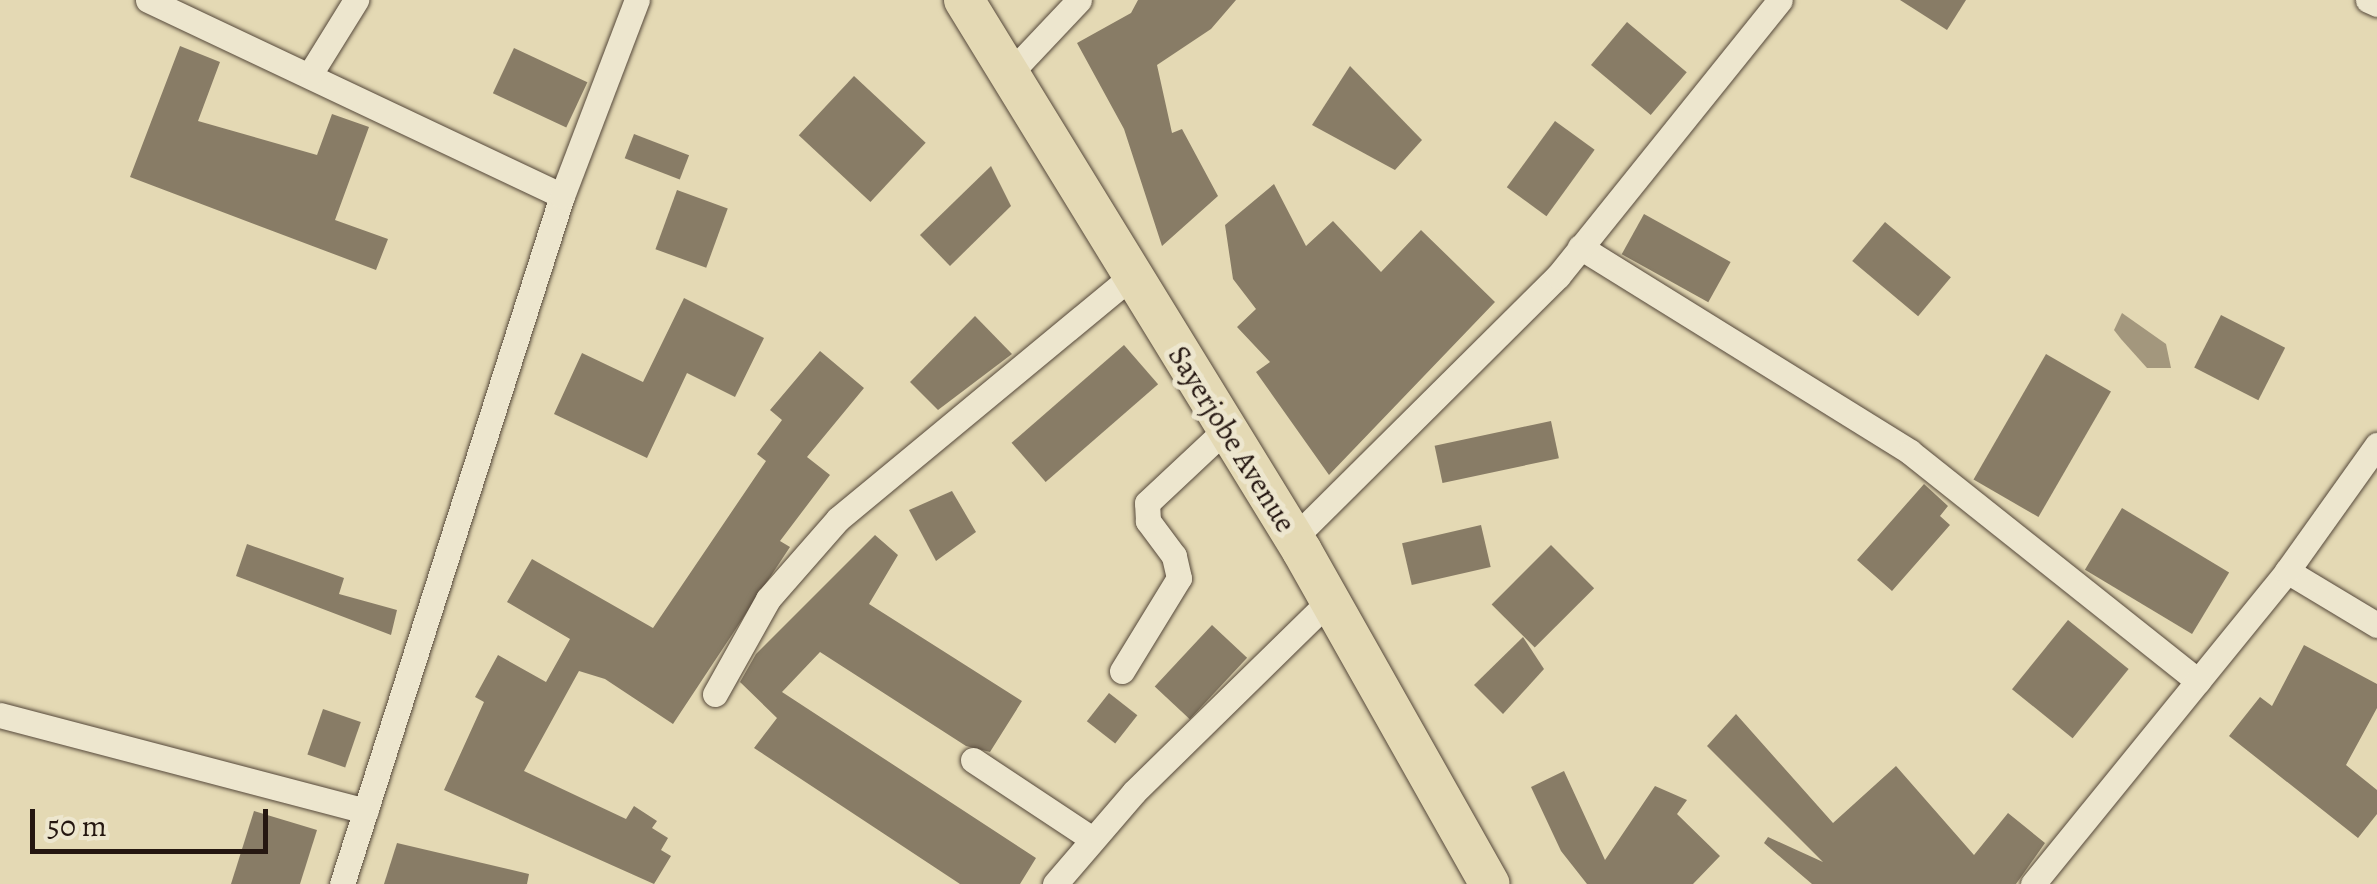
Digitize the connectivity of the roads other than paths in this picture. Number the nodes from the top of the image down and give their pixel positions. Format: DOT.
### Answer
graph roads {
  1 [pos="356,0"];
  2 [pos="637,0"];
  3 [pos="964,0"];
  4 [pos="1079,0"];
  5 [pos="1780,0"];
  6 [pos="2368,0"];
  7 [pos="156,1"];
  8 [pos="2377,4"];
  9 [pos="312,71"];
  10 [pos="1011,72"];
  11 [pos="562,196"];
  12 [pos="1580,247"];
  13 [pos="1131,277"];
  14 [pos="1226,429"];
  15 [pos="2377,445"];
  16 [pos="1294,538"];
  17 [pos="2287,570"];
  18 [pos="1330,599"];
  19 [pos="2377,624"];
  20 [pos="1122,671"];
  21 [pos="2198,681"];
  22 [pos="715,694"];
  23 [pos="0,715"];
  24 [pos="974,760"];
  25 [pos="366,811"];
  26 [pos="1091,838"];
  27 [pos="342,884"];
  28 [pos="1054,884"];
  29 [pos="1490,884"];
  30 [pos="2033,884"];
  1 -- 9 [label="street"];
  2 -- 11 [label="street"];
  3 -- 10 [label="main road, Sayerjobe Avenue"];
  4 -- 10 [label="street"];
  5 -- 12 [label="street"];
  6 -- 8 [label="street"];
  7 -- 9 [label="street"];
  9 -- 11 [label="street"];
  10 -- 13 [label="main road, Sayerjobe Avenue"];
  11 -- 25 [label="street"];
  12 -- 16 [label="street"];
  12 -- 21 [label="street"];
  13 -- 14 [label="main road, Sayerjobe Avenue"];
  13 -- 22 [label="street"];
  14 -- 16 [label="main road, Sayerjobe Avenue"];
  14 -- 20 [label="street"];
  15 -- 17 [label="street"];
  16 -- 18 [label="main road, Sayerjobe Avenue"];
  17 -- 19 [label="street"];
  17 -- 21 [label="street"];
  18 -- 26 [label="street"];
  18 -- 29 [label="main road, Sayerjobe Avenue"];
  21 -- 30 [label="street"];
  23 -- 25 [label="street"];
  24 -- 26 [label="street"];
  25 -- 27 [label="street"];
  26 -- 28 [label="street"];
}
